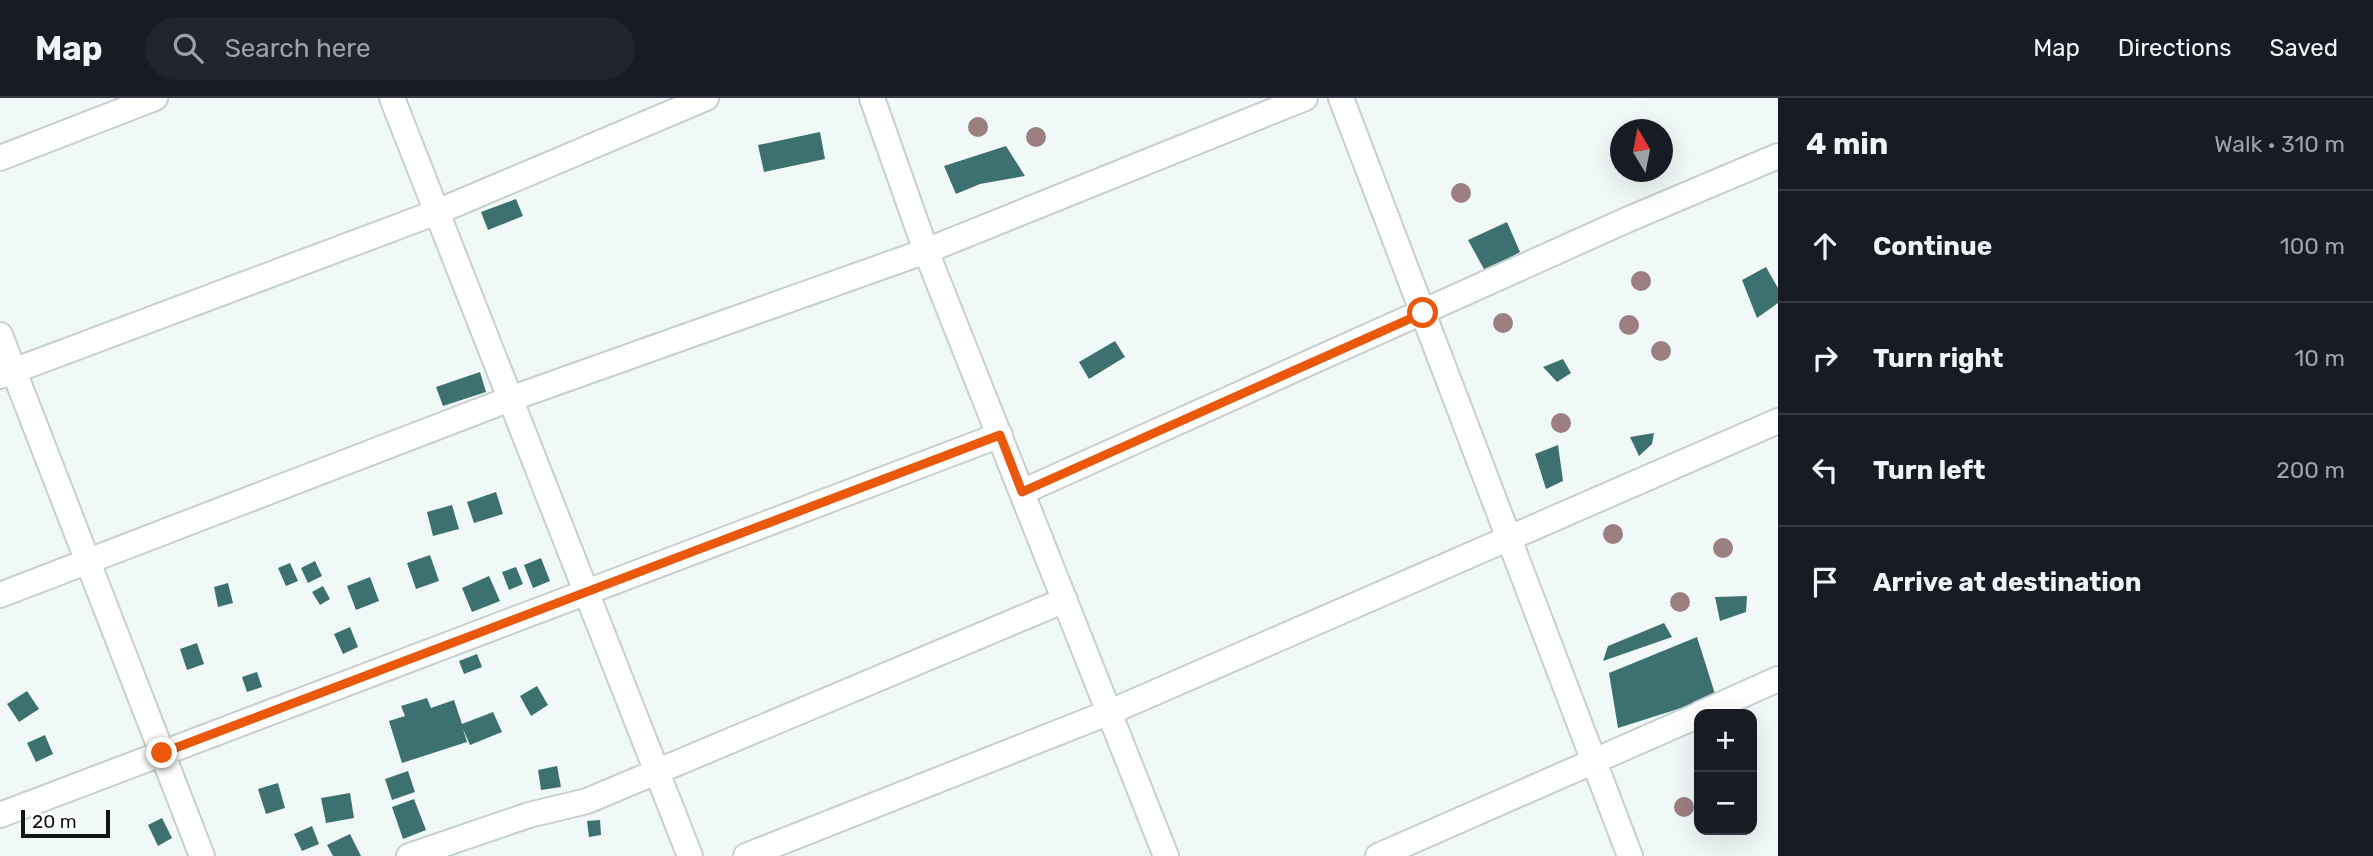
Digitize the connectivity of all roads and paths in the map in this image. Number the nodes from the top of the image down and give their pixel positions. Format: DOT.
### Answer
graph roads {
  1 [pos="155,98"];
  2 [pos="393,98"];
  3 [pos="706,98"];
  4 [pos="872,98"];
  5 [pos="1305,98"];
  6 [pos="1341,98"];
  7 [pos="1778,156"];
  8 [pos="0,158"];
  9 [pos="437,212"];
  10 [pos="926,251"];
  11 [pos="1423,313"];
  12 [pos="0,335"];
  13 [pos="7,373"];
  14 [pos="510,399"];
  15 [pos="1778,421"];
  16 [pos="1000,435"];
  17 [pos="1022,492"];
  18 [pos="1508,536"];
  19 [pos="88,561"];
  20 [pos="586,591"];
  21 [pos="0,595"];
  22 [pos="1065,600"];
  23 [pos="1778,679"];
  24 [pos="1711,709"];
  25 [pos="1110,712"];
  26 [pos="1694,717"];
  27 [pos="162,753"];
  28 [pos="1594,761"];
  29 [pos="657,772"];
  30 [pos="0,815"];
  31 [pos="202,856"];
  32 [pos="409,856"];
  33 [pos="690,856"];
  34 [pos="746,856"];
  35 [pos="1167,856"];
  36 [pos="1378,856"];
  37 [pos="1630,856"];
  1 -- 8 [label="street"];
  2 -- 9 [label="street"];
  3 -- 9 [label="street"];
  4 -- 10 [label="street"];
  5 -- 10 [label="street"];
  6 -- 11 [label="street"];
  7 -- 11 [label="street"];
  9 -- 13 [label="street"];
  9 -- 14 [label="street"];
  10 -- 14 [label="street"];
  10 -- 16 [label="street"];
  11 -- 17 [label="street"];
  11 -- 18 [label="street"];
  12 -- 13 [label="street"];
  13 -- 19 [label="street"];
  14 -- 19 [label="street"];
  14 -- 20 [label="street"];
  15 -- 18 [label="street"];
  16 -- 17 [label="street"];
  16 -- 20 [label="street"];
  17 -- 22 [label="street"];
  18 -- 25 [label="street"];
  18 -- 28 [label="street"];
  19 -- 21 [label="street"];
  19 -- 27 [label="street"];
  20 -- 27 [label="street"];
  20 -- 29 [label="street"];
  22 -- 25 [label="street"];
  22 -- 29 [label="street"];
  23 -- 24 [label="street"];
  25 -- 34 [label="street"];
  25 -- 35 [label="street"];
  26 -- 28 [label="street"];
  27 -- 30 [label="street"];
  27 -- 31 [label="street"];
  28 -- 36 [label="street"];
  28 -- 37 [label="street"];
  29 -- 32 [label="street"];
  29 -- 33 [label="street"];
}
